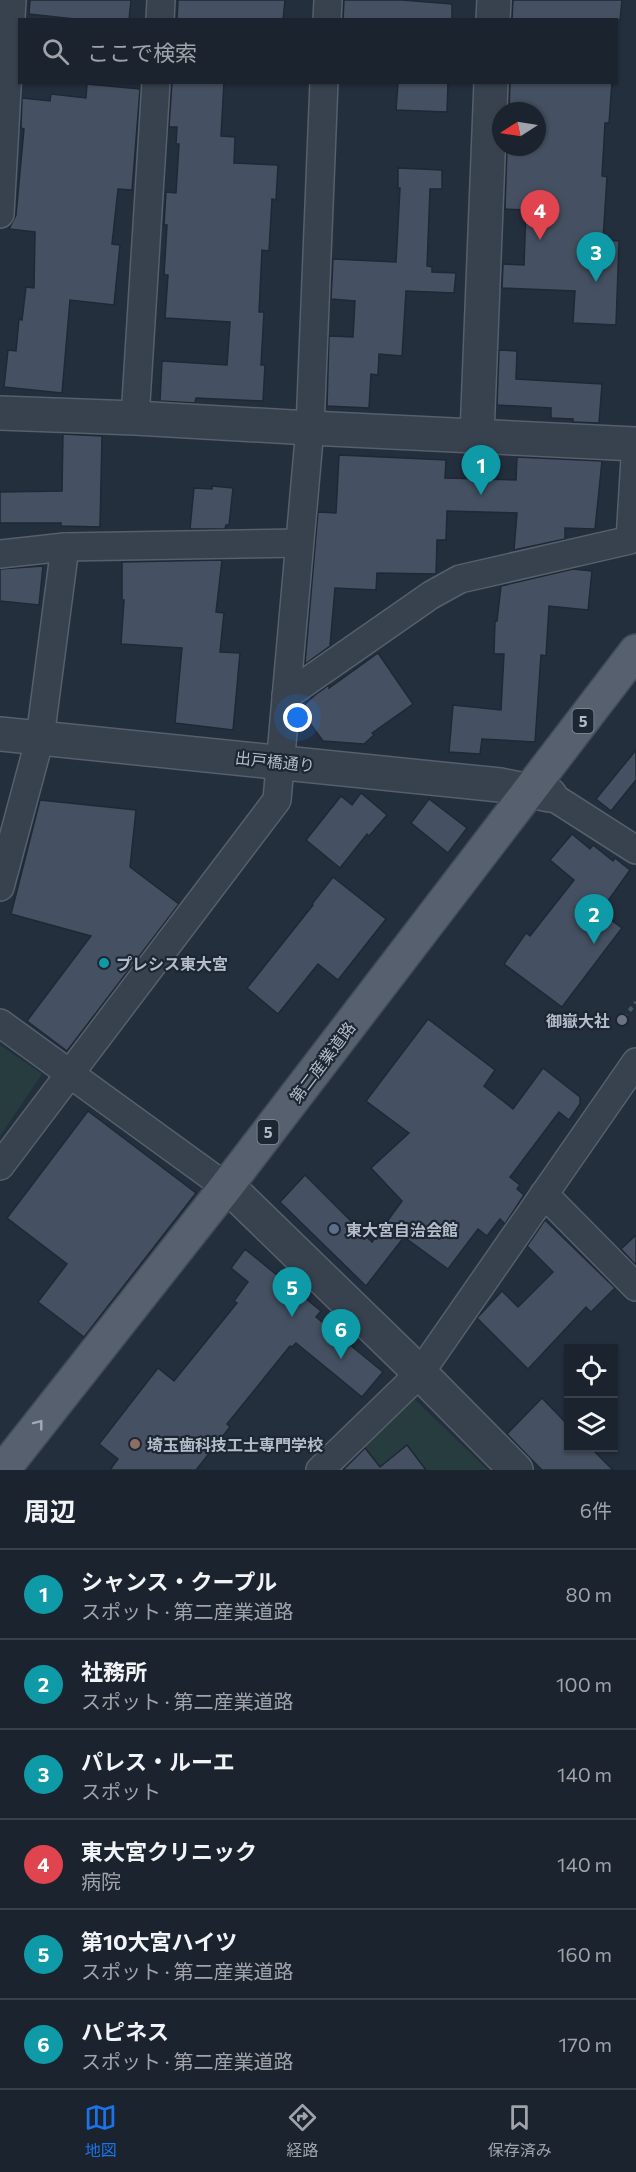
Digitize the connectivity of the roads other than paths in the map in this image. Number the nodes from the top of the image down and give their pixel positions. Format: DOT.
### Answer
graph roads {
  1 [pos="12,0"];
  2 [pos="161,0"];
  3 [pos="328,0"];
  4 [pos="494,0"];
  5 [pos="160,18"];
  6 [pos="327,18"];
  7 [pos="493,18"];
  8 [pos="156,84"];
  9 [pos="324,84"];
  10 [pos="490,84"];
  11 [pos="0,214"];
  12 [pos="0,413"];
  13 [pos="135,418"];
  14 [pos="309,428"];
  15 [pos="477,435"];
  16 [pos="636,443"];
  17 [pos="299,543"];
  18 [pos="65,547"];
  19 [pos="0,554"];
  20 [pos="636,651"];
  21 [pos="636,685"];
  22 [pos="286,696"];
  23 [pos="0,734"];
  24 [pos="40,738"];
  25 [pos="280,761"];
  26 [pos="540,793"];
  27 [pos="636,850"];
  28 [pos="0,887"];
  29 [pos="0,1023"];
  30 [pos="636,1062"];
  31 [pos="69,1073"];
  32 [pos="0,1166"];
  33 [pos="233,1193"];
  34 [pos="544,1194"];
  35 [pos="636,1287"];
  36 [pos="420,1373"];
  37 [pos="12,1465"];
  38 [pos="320,1470"];
  39 [pos="516,1470"];
  1 -- 11 [label="street"];
  2 -- 5 [label="street"];
  3 -- 6 [label="street"];
  4 -- 7 [label="street"];
  8 -- 13 [label="street"];
  9 -- 14 [label="street"];
  10 -- 15 [label="street"];
  12 -- 13 [label="street"];
  13 -- 14 [label="street"];
  14 -- 15 [label="street"];
  14 -- 17 [label="street"];
  15 -- 16 [label="street"];
  16 -- 22 [label="street"];
  17 -- 18 [label="street"];
  17 -- 22 [label="street"];
  18 -- 19 [label="street"];
  18 -- 24 [label="street"];
  20 -- 26 [label="main road, 第二産業道路 / 5"];
  21 -- 26 [label="main road, 第二産業道路 / 5"];
  22 -- 25 [label="street"];
  23 -- 24 [label="street, 出戸橋通り"];
  24 -- 25 [label="street, 出戸橋通り"];
  24 -- 28 [label="street"];
  25 -- 26 [label="street, 出戸橋通り"];
  25 -- 31 [label="street"];
  26 -- 27 [label="street"];
  26 -- 33 [label="main road, 第二産業道路 / 5"];
  29 -- 31 [label="street"];
  30 -- 34 [label="street"];
  31 -- 32 [label="street"];
  31 -- 33 [label="street"];
  33 -- 36 [label="street"];
  33 -- 37 [label="main road, 第二産業道路 / 5"];
  34 -- 35 [label="street"];
  34 -- 36 [label="street"];
  36 -- 38 [label="street"];
  36 -- 39 [label="street"];
}
